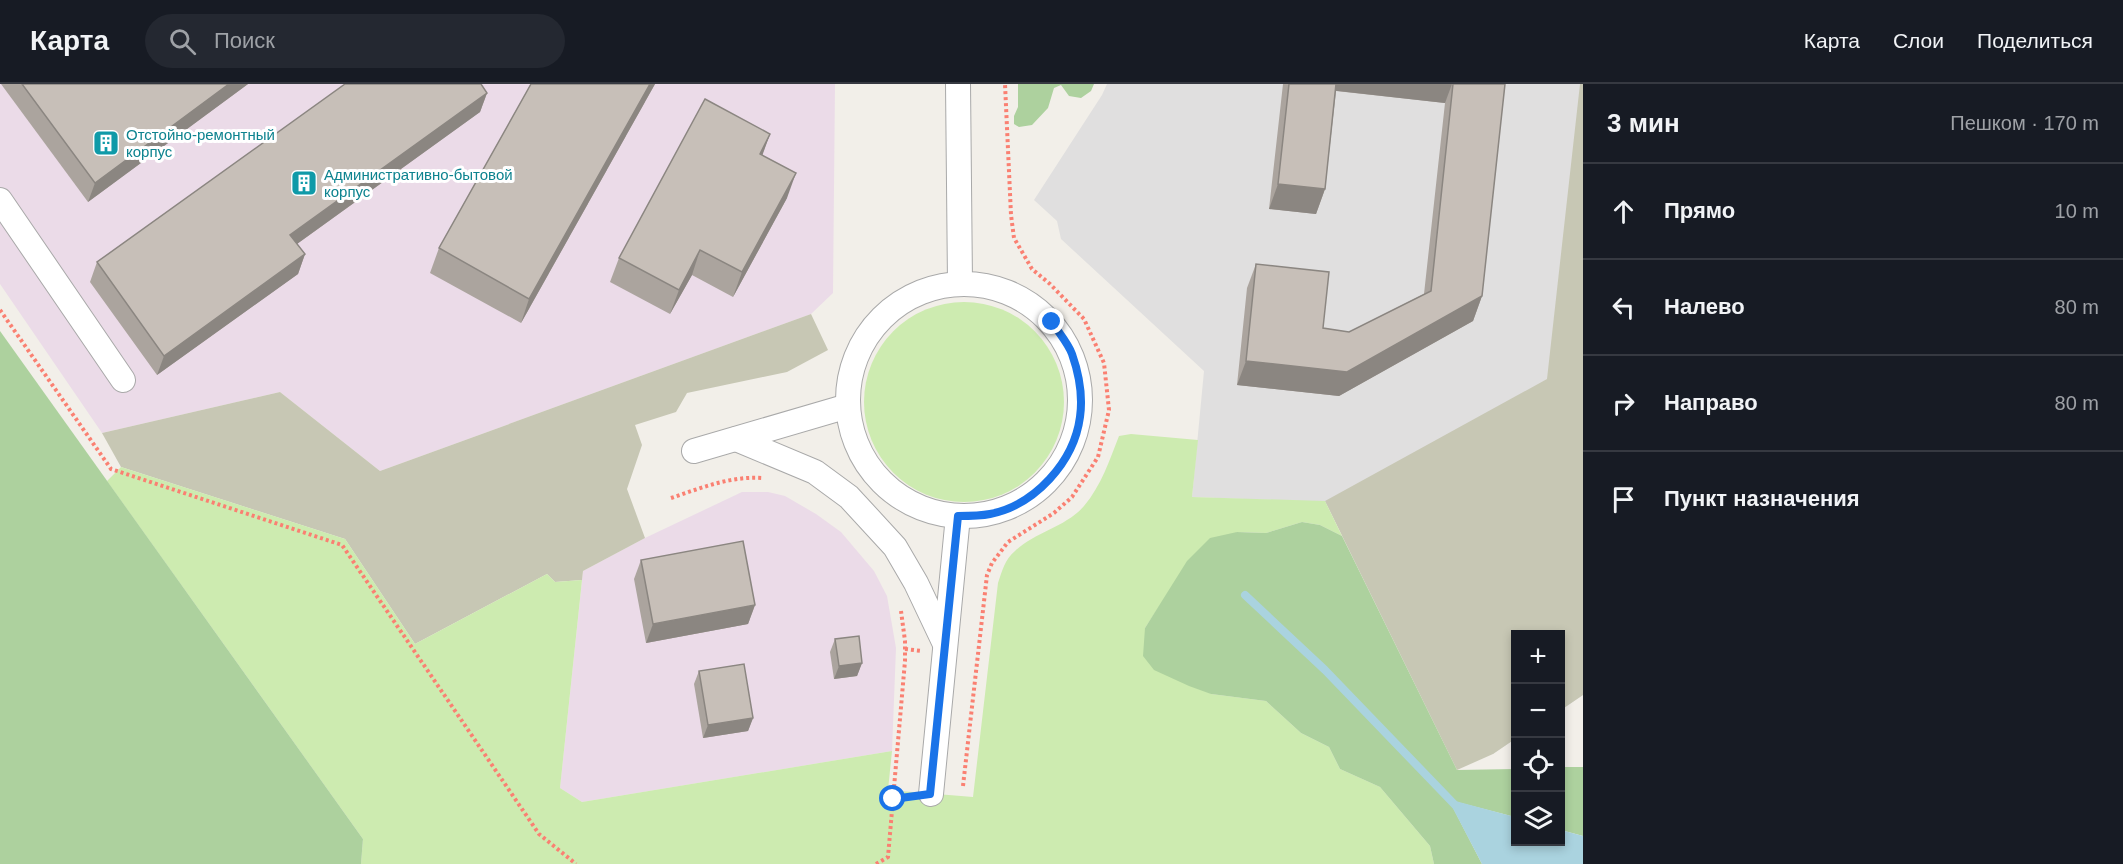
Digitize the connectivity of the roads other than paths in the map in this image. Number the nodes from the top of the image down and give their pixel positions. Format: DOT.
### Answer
graph roads {
  1 [pos="958,84"];
  2 [pos="0,200"];
  3 [pos="960,283"];
  4 [pos="123,380"];
  5 [pos="848,406"];
  6 [pos="736,439"];
  7 [pos="694,451"];
  8 [pos="958,516"];
  9 [pos="945,642"];
  10 [pos="930,794"];
  1 -- 3 [label="street"];
  2 -- 4 [label="street"];
  3 -- 5 [label="street"];
  3 -- 8 [label="street"];
  5 -- 6 [label="street"];
  5 -- 8 [label="street"];
  6 -- 7 [label="street"];
  6 -- 9 [label="street"];
  8 -- 9 [label="street"];
  9 -- 10 [label="street"];
}
